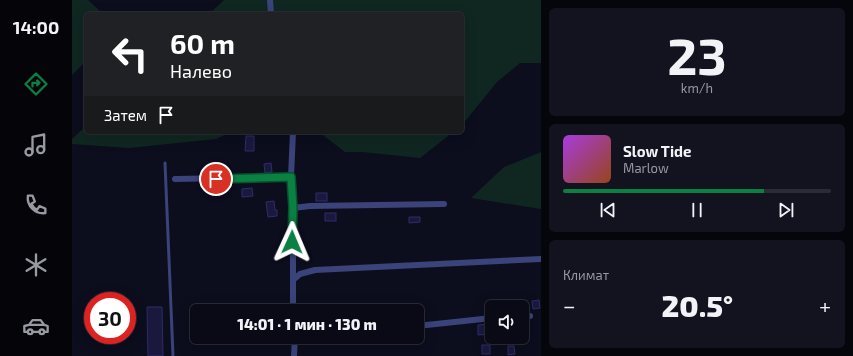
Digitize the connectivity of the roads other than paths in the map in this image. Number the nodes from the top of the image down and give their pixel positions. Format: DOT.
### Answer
graph roads {
  1 [pos="270,0"];
  2 [pos="272,12"];
  3 [pos="293,134"];
  4 [pos="166,163"];
  5 [pos="291,177"];
  6 [pos="175,179"];
  7 [pos="444,204"];
  8 [pos="293,208"];
  9 [pos="541,258"];
  10 [pos="292,280"];
  11 [pos="293,304"];
  12 [pos="485,319"];
  13 [pos="424,325"];
  14 [pos="295,344"];
  15 [pos="172,356"];
  16 [pos="294,356"];
  1 -- 2 [label="street"];
  3 -- 5 [label="street"];
  4 -- 15 [label="lane"];
  5 -- 6 [label="street"];
  5 -- 8 [label="street"];
  7 -- 8 [label="street"];
  8 -- 10 [label="street"];
  9 -- 10 [label="street"];
  10 -- 11 [label="street"];
  12 -- 13 [label="street"];
  14 -- 16 [label="street"];
}
